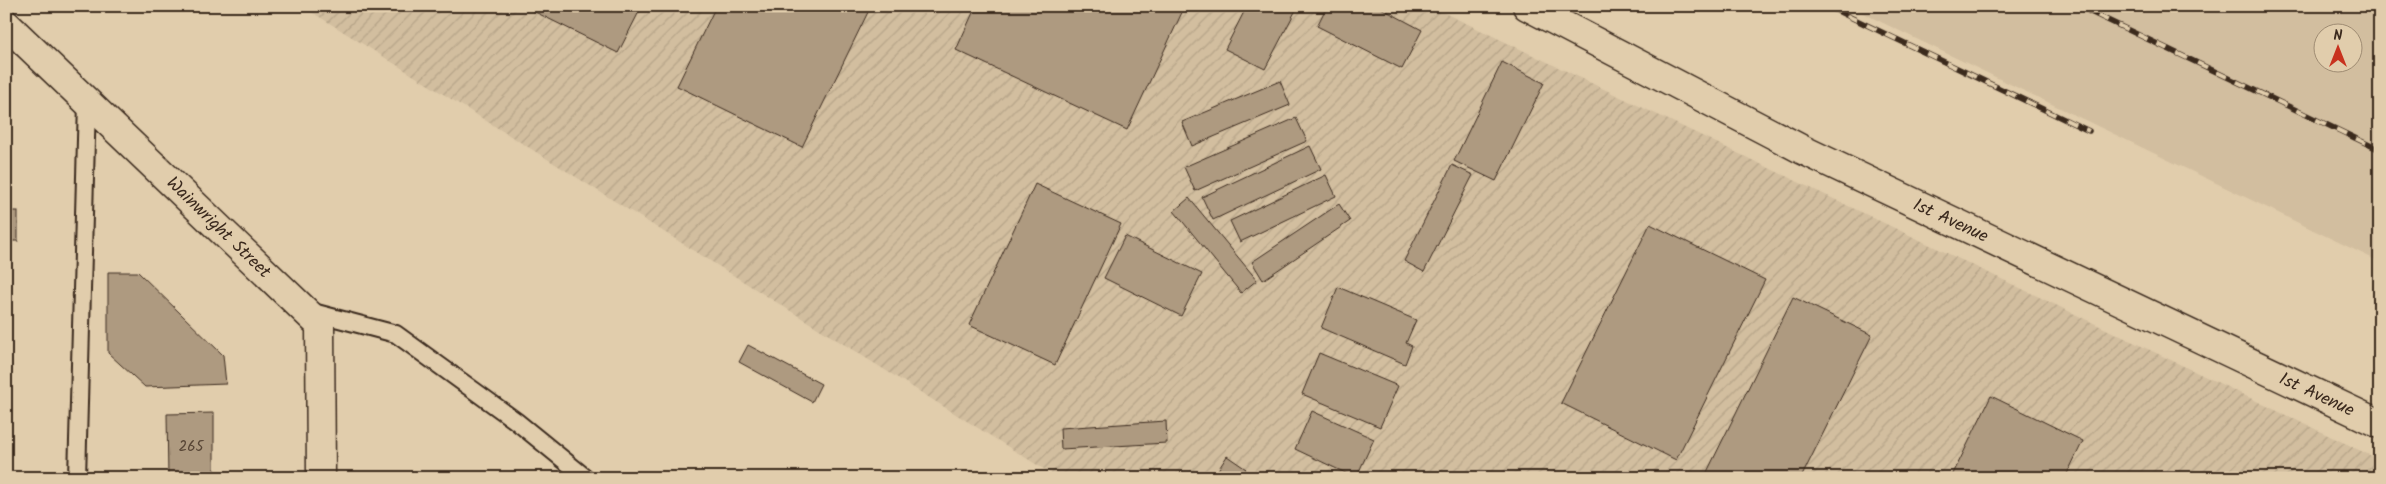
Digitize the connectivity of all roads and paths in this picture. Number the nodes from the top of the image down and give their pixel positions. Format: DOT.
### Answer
graph roads {
  1 [pos="1527,6"];
  2 [pos="6,24"];
  3 [pos="87,102"];
  4 [pos="305,310"];
  5 [pos="2380,424"];
  6 [pos="78,478"];
  7 [pos="321,478"];
  8 [pos="586,478"];
  1 -- 5 [label="main road, 1st Avenue"];
  2 -- 3 [label="main road, Wainwright Street"];
  3 -- 4 [label="main road, Wainwright Street"];
  3 -- 6 [label="lane"];
  4 -- 7 [label="main road, Wainwright Street"];
  4 -- 8 [label="lane"];
}
